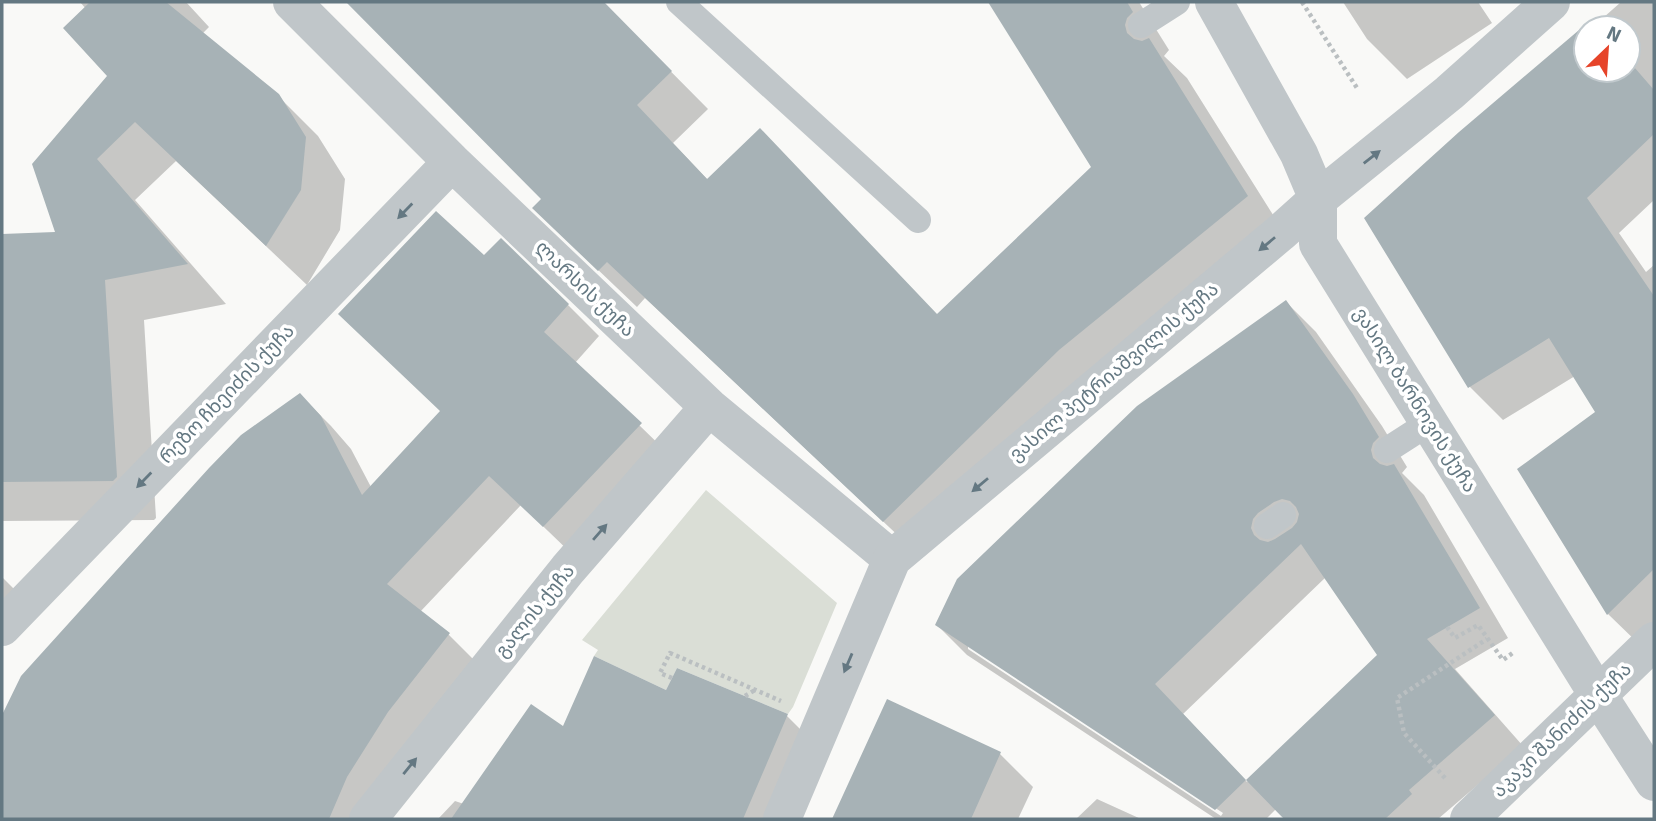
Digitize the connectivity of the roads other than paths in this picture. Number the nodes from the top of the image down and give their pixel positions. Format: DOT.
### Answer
graph roads {
  1 [pos="292,2"];
  2 [pos="679,2"];
  3 [pos="1177,2"];
  4 [pos="1214,2"];
  5 [pos="1551,2"];
  6 [pos="1141,25"];
  7 [pos="452,162"];
  8 [pos="1318,199"];
  9 [pos="918,220"];
  10 [pos="709,407"];
  11 [pos="1429,423"];
  12 [pos="1387,450"];
  13 [pos="892,559"];
  14 [pos="2,627"];
  15 [pos="1654,641"];
  16 [pos="1598,695"];
  17 [pos="1654,782"];
  18 [pos="1473,815"];
  19 [pos="368,819"];
  20 [pos="782,819"];
  1 -- 7 [label="street, ლარსის ქუჩა"];
  2 -- 9 [label="lane"];
  3 -- 6 [label="lane"];
  4 -- 8 [label="street, ვასილ ბარნოვის ქუჩა"];
  8 -- 5 [label="street, ვასილ პეტრიაშვილის ქუჩა, one-way"];
  7 -- 10 [label="street, ლარსის ქუჩა"];
  7 -- 14 [label="street, რეზო ჩხეიძის ქუჩა, one-way"];
  8 -- 11 [label="street, ვასილ ბარნოვის ქუჩა"];
  8 -- 13 [label="street, ვასილ პეტრიაშვილის ქუჩა, one-way"];
  10 -- 13 [label="street, ლარსის ქუჩა"];
  19 -- 10 [label="street, გალის ქუჩა, one-way"];
  11 -- 12 [label="lane"];
  11 -- 16 [label="street, ვასილ ბარნოვის ქუჩა"];
  13 -- 20 [label="street, ვასილ პეტრიაშვილის ქუჩა, one-way"];
  15 -- 16 [label="street, აკაკი შანიძის ქუჩა"];
  16 -- 17 [label="street, ვასილ ბარნოვის ქუჩა"];
  16 -- 18 [label="street, აკაკი შანიძის ქუჩა"];
}
